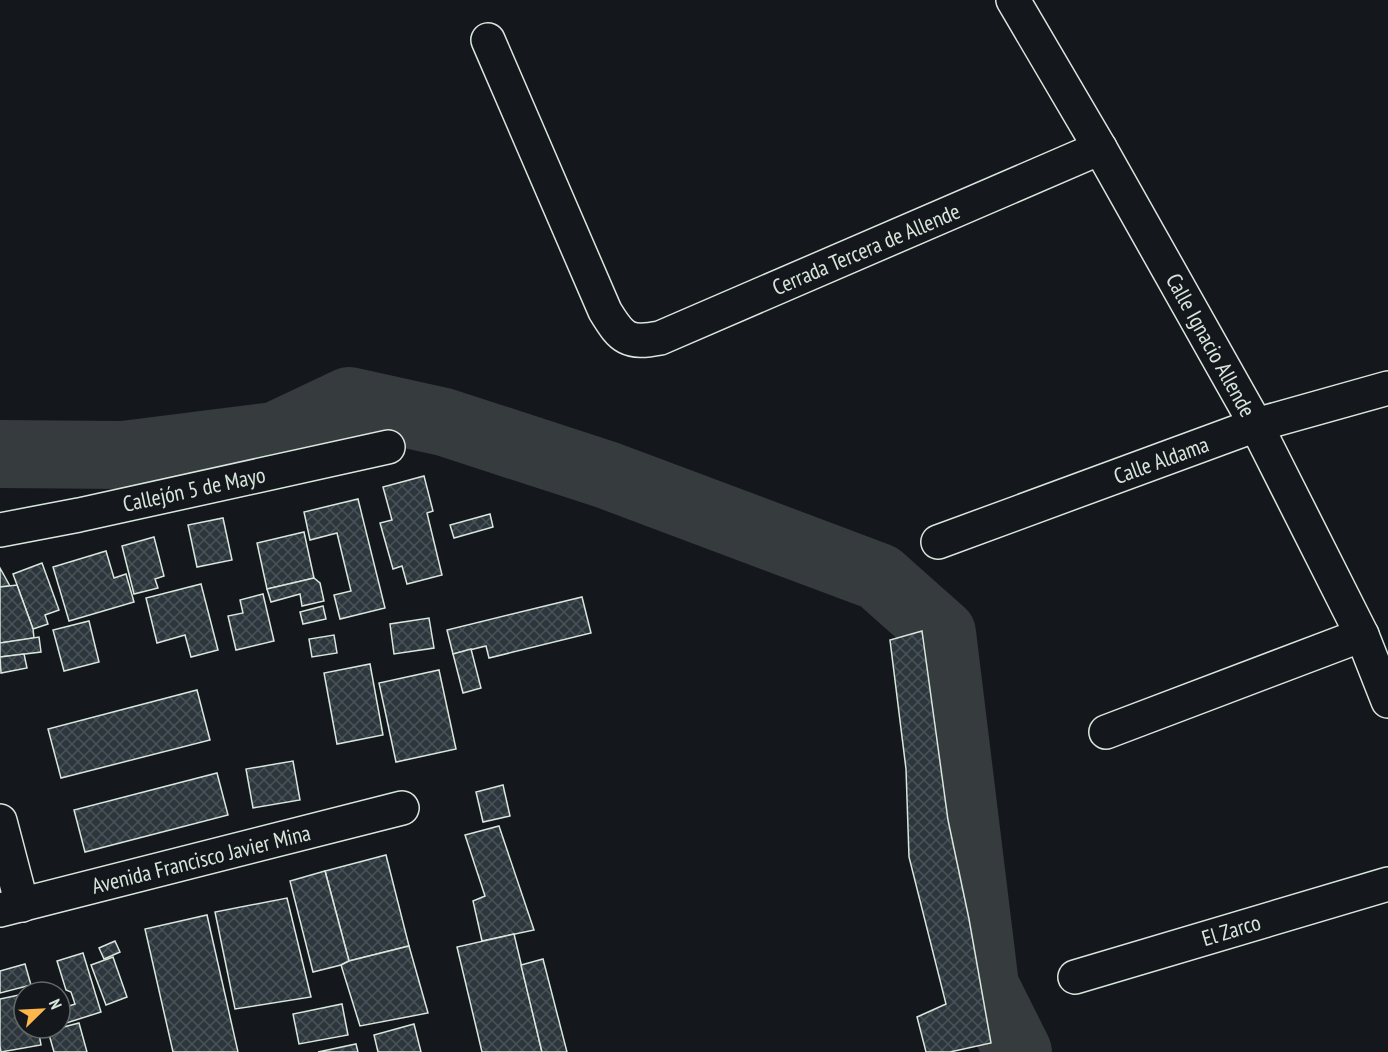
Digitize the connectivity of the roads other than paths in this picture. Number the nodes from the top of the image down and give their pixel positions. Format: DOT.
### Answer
graph roads {
  1 [pos="1013,0"];
  2 [pos="488,40"];
  3 [pos="1100,148"];
  4 [pos="1388,388"];
  5 [pos="1256,425"];
  6 [pos="388,447"];
  7 [pos="0,530"];
  8 [pos="938,542"];
  9 [pos="1362,635"];
  10 [pos="1388,701"];
  11 [pos="1106,732"];
  12 [pos="402,808"];
  13 [pos="0,820"];
  14 [pos="1388,884"];
  15 [pos="11,908"];
  16 [pos="1075,977"];
  1 -- 3 [label="street, Calle Ignacio Allende"];
  2 -- 3 [label="street, Cerrada Tercera de Allende"];
  3 -- 5 [label="street, Calle Ignacio Allende"];
  4 -- 5 [label="street, Calle Aldama"];
  5 -- 8 [label="street, Calle Aldama"];
  5 -- 9 [label="street, Calle Ignacio Allende"];
  6 -- 7 [label="street, Callejón 5 de Mayo"];
  9 -- 10 [label="street, Calle Ignacio Allende"];
  9 -- 11 [label="street"];
  12 -- 15 [label="street, Avenida Francisco Javier Mina"];
  13 -- 15 [label="street"];
  14 -- 16 [label="street, El Zarco"];
}
